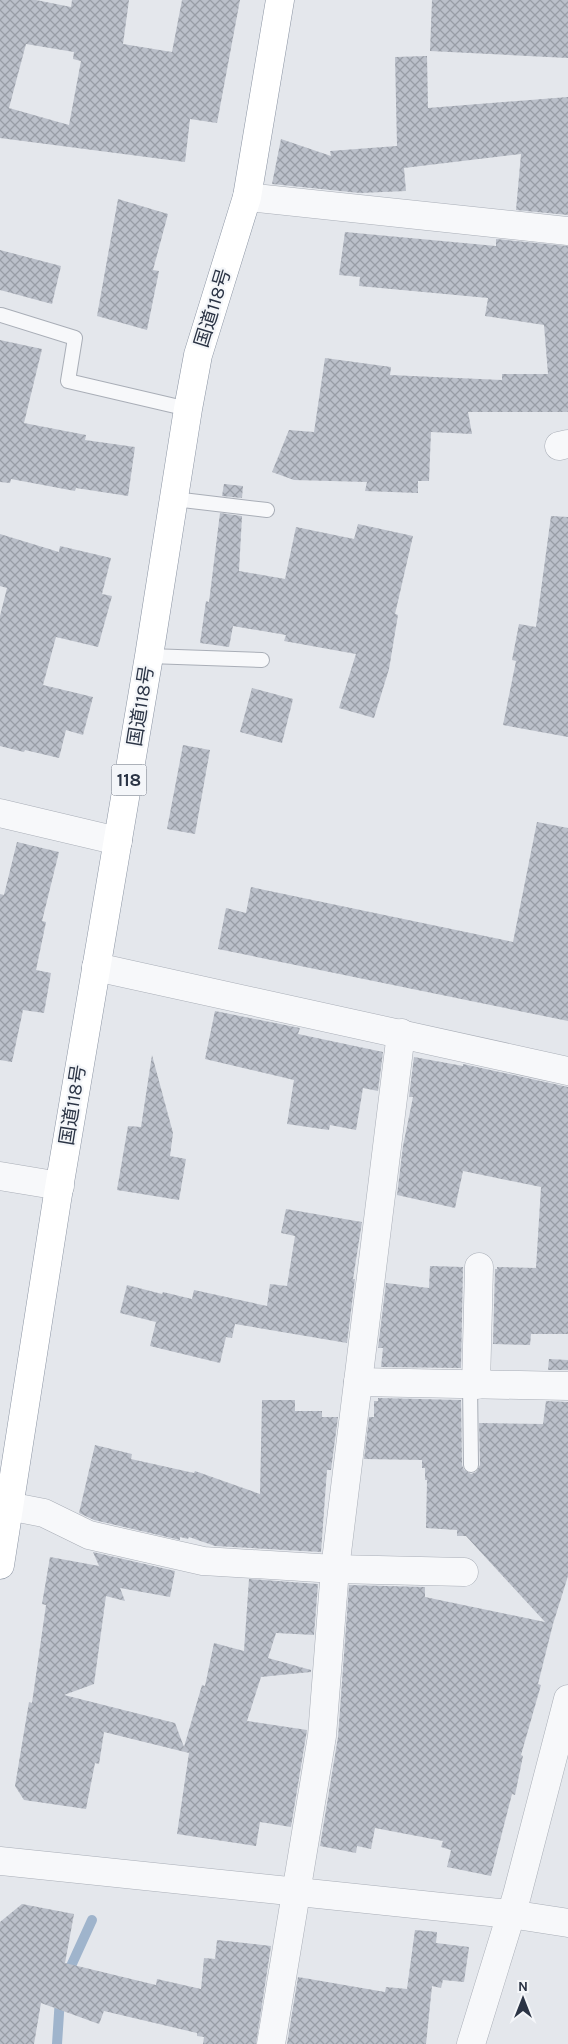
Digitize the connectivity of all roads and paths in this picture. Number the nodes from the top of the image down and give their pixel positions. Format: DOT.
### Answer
graph roads {
  1 [pos="280,0"];
  2 [pos="247,197"];
  3 [pos="568,231"];
  4 [pos="1,315"];
  5 [pos="188,409"];
  6 [pos="174,499"];
  7 [pos="266,510"];
  8 [pos="149,656"];
  9 [pos="262,660"];
  10 [pos="0,813"];
  11 [pos="118,841"];
  12 [pos="96,967"];
  13 [pos="401,1033"];
  14 [pos="568,1071"];
  15 [pos="0,1176"];
  16 [pos="60,1186"];
  17 [pos="479,1267"];
  18 [pos="358,1382"];
  19 [pos="473,1385"];
  20 [pos="568,1386"];
  21 [pos="471,1465"];
  22 [pos="8,1506"];
  23 [pos="0,1565"];
  24 [pos="335,1569"];
  25 [pos="464,1572"];
  26 [pos="568,1699"];
  27 [pos="0,1861"];
  28 [pos="296,1892"];
  29 [pos="510,1914"];
  30 [pos="568,1924"];
  31 [pos="270,2044"];
  32 [pos="471,2044"];
  1 -- 2 [label="highway, 国道118号 / 118"];
  2 -- 3 [label="street"];
  2 -- 5 [label="highway, 国道118号 / 118"];
  4 -- 5 [label="lane"];
  5 -- 6 [label="highway, 国道118号 / 118"];
  6 -- 7 [label="lane"];
  6 -- 8 [label="highway, 国道118号 / 118"];
  8 -- 9 [label="lane"];
  8 -- 11 [label="highway, 国道118号 / 118"];
  10 -- 11 [label="street"];
  11 -- 12 [label="highway, 国道118号 / 118"];
  12 -- 13 [label="street"];
  12 -- 16 [label="highway, 国道118号 / 118"];
  13 -- 14 [label="street"];
  13 -- 18 [label="street"];
  15 -- 16 [label="street"];
  16 -- 22 [label="highway, 国道118号 / 118"];
  17 -- 19 [label="street"];
  18 -- 19 [label="street"];
  18 -- 24 [label="street"];
  19 -- 20 [label="street"];
  19 -- 21 [label="lane"];
  22 -- 23 [label="highway, 国道118号 / 118"];
  22 -- 24 [label="street"];
  24 -- 25 [label="street"];
  24 -- 28 [label="street"];
  26 -- 29 [label="street"];
  27 -- 28 [label="street"];
  28 -- 29 [label="street"];
  28 -- 31 [label="street"];
  29 -- 30 [label="street"];
  29 -- 32 [label="street"];
}
